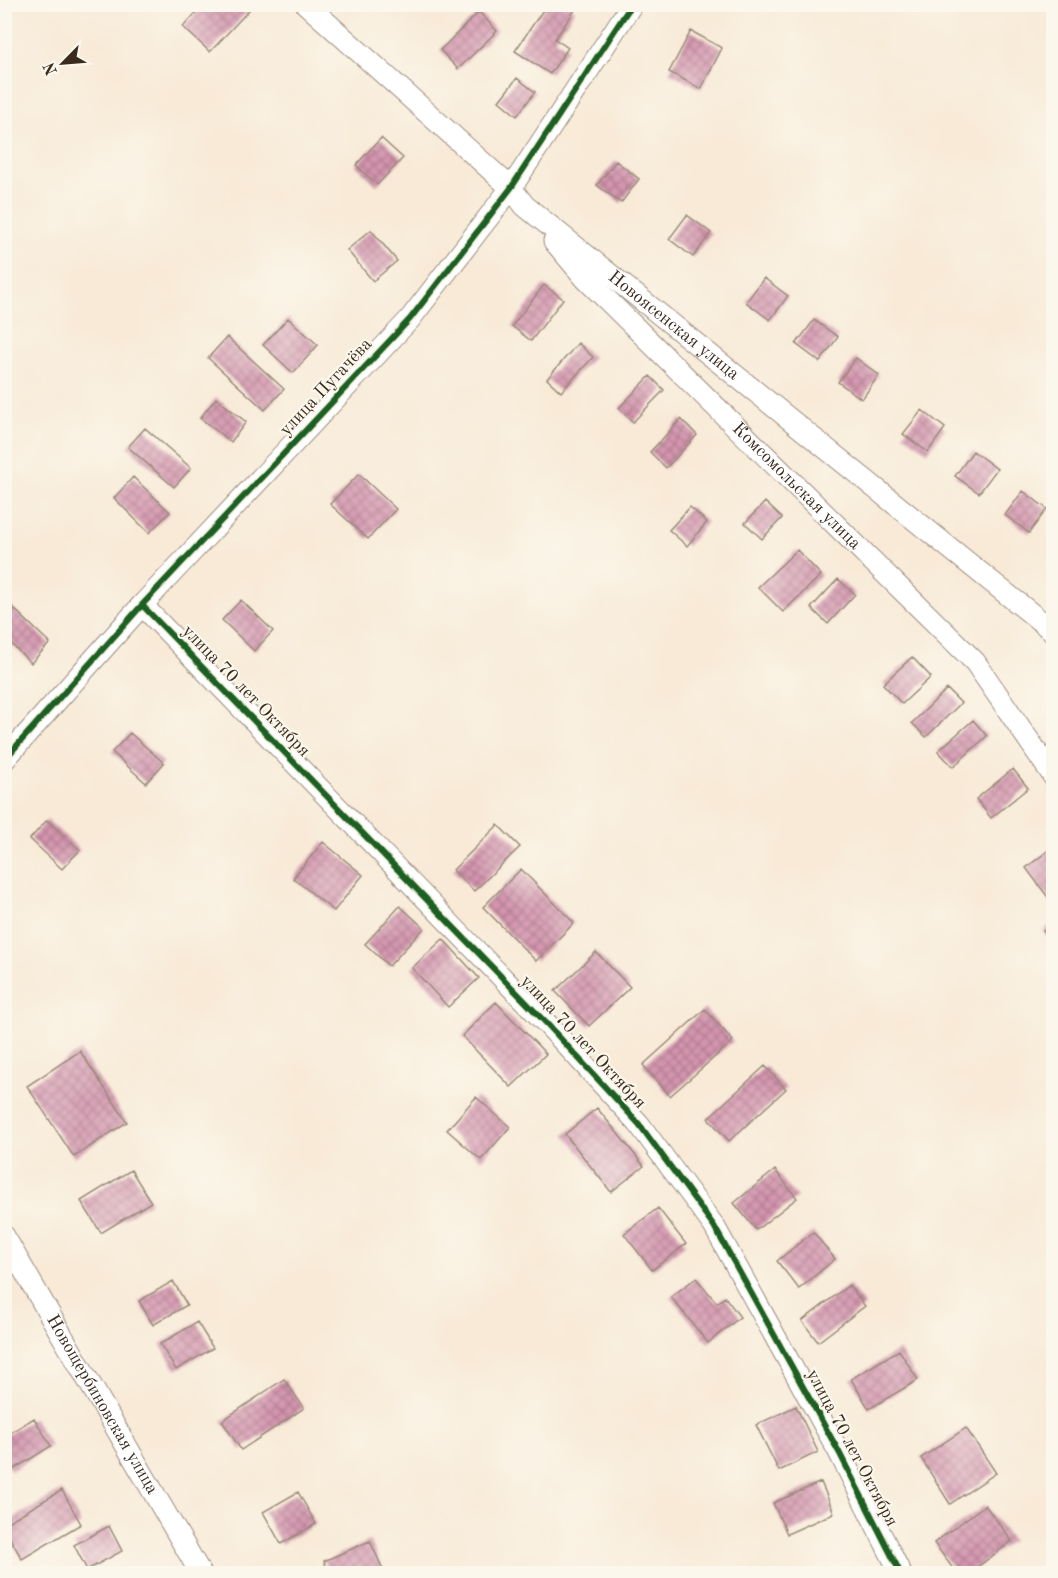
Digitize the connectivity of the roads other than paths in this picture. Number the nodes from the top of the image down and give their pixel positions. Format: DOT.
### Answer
graph roads {
  1 [pos="306,4"];
  2 [pos="632,4"];
  3 [pos="511,188"];
  4 [pos="525,206"];
  5 [pos="142,605"];
  6 [pos="1053,632"];
  7 [pos="4,760"];
  8 [pos="1053,777"];
  9 [pos="4,1236"];
  10 [pos="201,1574"];
  11 [pos="901,1574"];
  1 -- 3 [label="street, Новоясенская улица"];
  2 -- 3 [label="street, улица Пугачёва"];
  3 -- 4 [label="street, Новоясенская улица"];
  3 -- 5 [label="street, улица Пугачёва"];
  4 -- 6 [label="street, Новоясенская улица"];
  4 -- 8 [label="street, Комсомольская улица"];
  5 -- 7 [label="street, улица Пугачёва"];
  5 -- 11 [label="street, улица 70 лет Октября"];
  9 -- 10 [label="street, Новощербиновская улица"];
}
